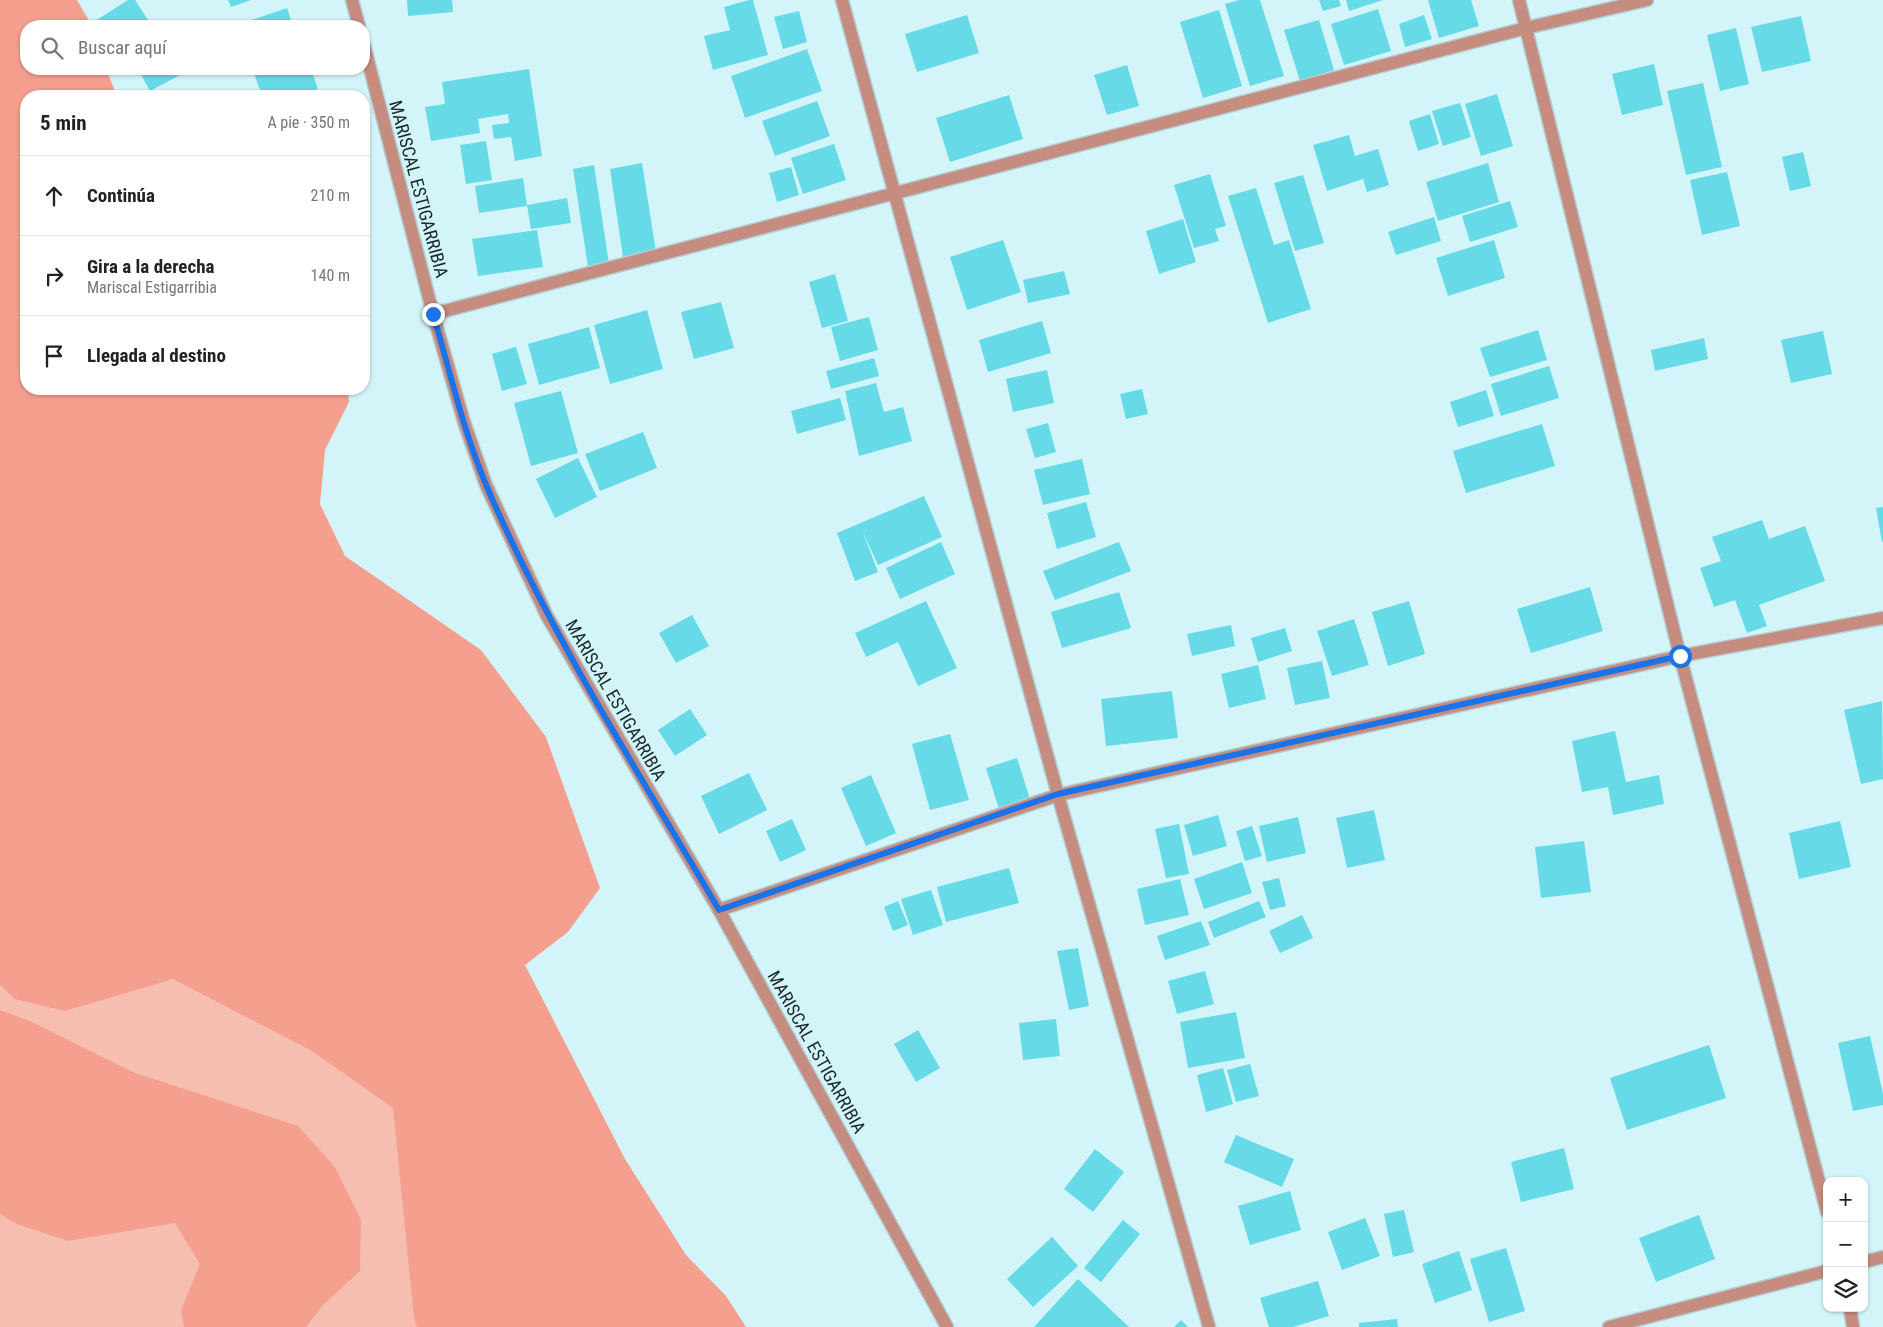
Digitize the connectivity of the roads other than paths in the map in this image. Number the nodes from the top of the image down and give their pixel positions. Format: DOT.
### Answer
graph roads {
  1 [pos="352,0"];
  2 [pos="842,0"];
  3 [pos="1519,0"];
  4 [pos="1647,0"];
  5 [pos="357,20"];
  6 [pos="1526,28"];
  7 [pos="370,68"];
  8 [pos="894,193"];
  9 [pos="433,314"];
  10 [pos="1883,618"];
  11 [pos="1680,656"];
  12 [pos="1058,794"];
  13 [pos="719,910"];
  14 [pos="1823,1197"];
  15 [pos="1883,1257"];
  16 [pos="1868,1261"];
  17 [pos="1823,1272"];
  18 [pos="1851,1312"];
  19 [pos="947,1327"];
  20 [pos="1209,1327"];
  21 [pos="1609,1327"];
  22 [pos="1853,1327"];
  1 -- 5 [label="street"];
  2 -- 8 [label="street"];
  3 -- 6 [label="street"];
  4 -- 6 [label="street"];
  6 -- 8 [label="street"];
  6 -- 11 [label="street"];
  7 -- 9 [label="street, MARISCAL ESTIGARRIBIA"];
  8 -- 9 [label="street"];
  8 -- 12 [label="street"];
  9 -- 13 [label="street, MARISCAL ESTIGARRIBIA"];
  10 -- 11 [label="street"];
  11 -- 12 [label="street"];
  11 -- 14 [label="street"];
  12 -- 13 [label="street"];
  12 -- 20 [label="street"];
  13 -- 19 [label="street, MARISCAL ESTIGARRIBIA"];
  15 -- 16 [label="street"];
  17 -- 21 [label="street"];
  18 -- 22 [label="street"];
}
